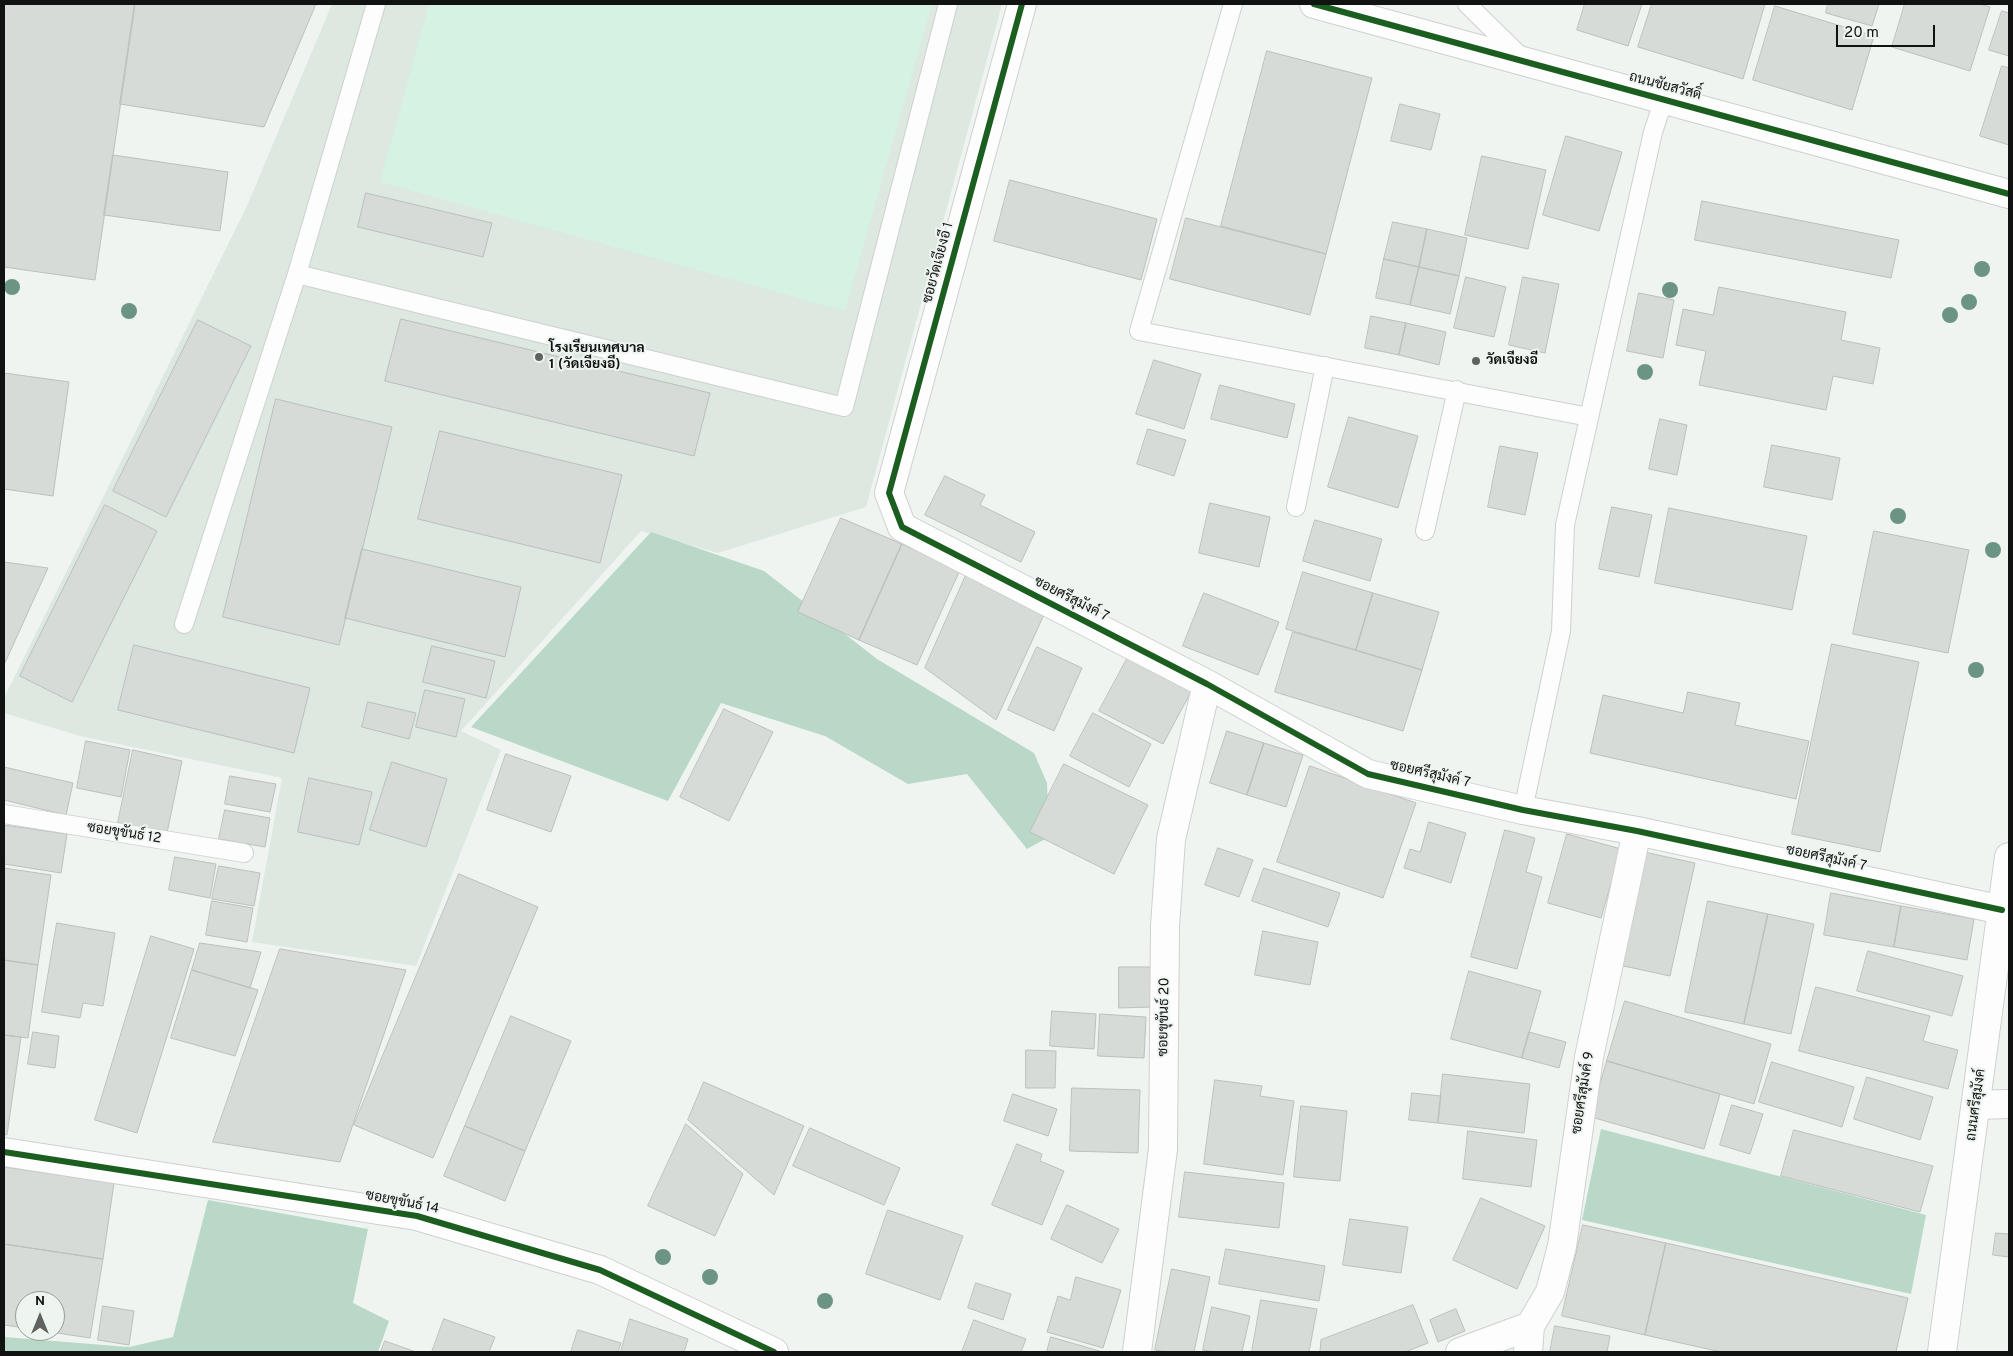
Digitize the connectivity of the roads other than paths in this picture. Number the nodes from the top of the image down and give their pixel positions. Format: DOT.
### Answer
graph roads {
  1 [pos="376,4"];
  2 [pos="948,4"];
  3 [pos="1022,4"];
  4 [pos="1233,4"];
  5 [pos="1314,4"];
  6 [pos="1467,4"];
  7 [pos="1526,62"];
  8 [pos="1664,99"];
  9 [pos="2009,194"];
  10 [pos="297,274"];
  11 [pos="1325,366"];
  12 [pos="1457,390"];
  13 [pos="1589,417"];
  14 [pos="1296,507"];
  15 [pos="902,527"];
  16 [pos="1425,531"];
  17 [pos="184,624"];
  18 [pos="1208,684"];
  19 [pos="1523,810"];
  20 [pos="4,814"];
  21 [pos="1637,831"];
  22 [pos="244,854"];
  23 [pos="2009,857"];
  24 [pos="2002,910"];
  25 [pos="1977,1104"];
  26 [pos="2009,1104"];
  27 [pos="4,1152"];
  28 [pos="1529,1339"];
  29 [pos="774,1352"];
  30 [pos="1136,1352"];
  31 [pos="1460,1352"];
  32 [pos="1942,1352"];
  1 -- 10 [label="lane"];
  2 -- 10 [label="lane"];
  3 -- 15 [label="street, ซอยวัดเจียงอี 1"];
  4 -- 11 [label="lane"];
  5 -- 7 [label="street, ถนนชัยสวัสดิ์"];
  6 -- 7 [label="lane"];
  7 -- 8 [label="street, ถนนชัยสวัสดิ์"];
  8 -- 9 [label="street, ถนนชัยสวัสดิ์"];
  8 -- 13 [label="lane"];
  10 -- 17 [label="lane"];
  11 -- 12 [label="lane"];
  11 -- 14 [label="lane"];
  12 -- 13 [label="lane"];
  12 -- 16 [label="lane"];
  13 -- 19 [label="lane"];
  15 -- 18 [label="street, ซอยศรีสุมังค์ 7"];
  18 -- 19 [label="street, ซอยศรีสุมังค์ 7"];
  18 -- 30 [label="street, ซอยขุขันธ์ 20"];
  19 -- 21 [label="street, ซอยศรีสุมังค์ 7"];
  20 -- 22 [label="lane, ซอยขุขันธ์ 12"];
  21 -- 24 [label="street, ซอยศรีสุมังค์ 7"];
  21 -- 28 [label="street, ซอยศรีสุมังค์ 9"];
  23 -- 24 [label="street, ถนนศรีสุมังค์"];
  24 -- 25 [label="street, ถนนศรีสุมังค์"];
  25 -- 26 [label="street"];
  25 -- 32 [label="street, ถนนศรีสุมังค์"];
  27 -- 29 [label="street, ซอยขุขันธ์ 14"];
  28 -- 31 [label="street"];
}
